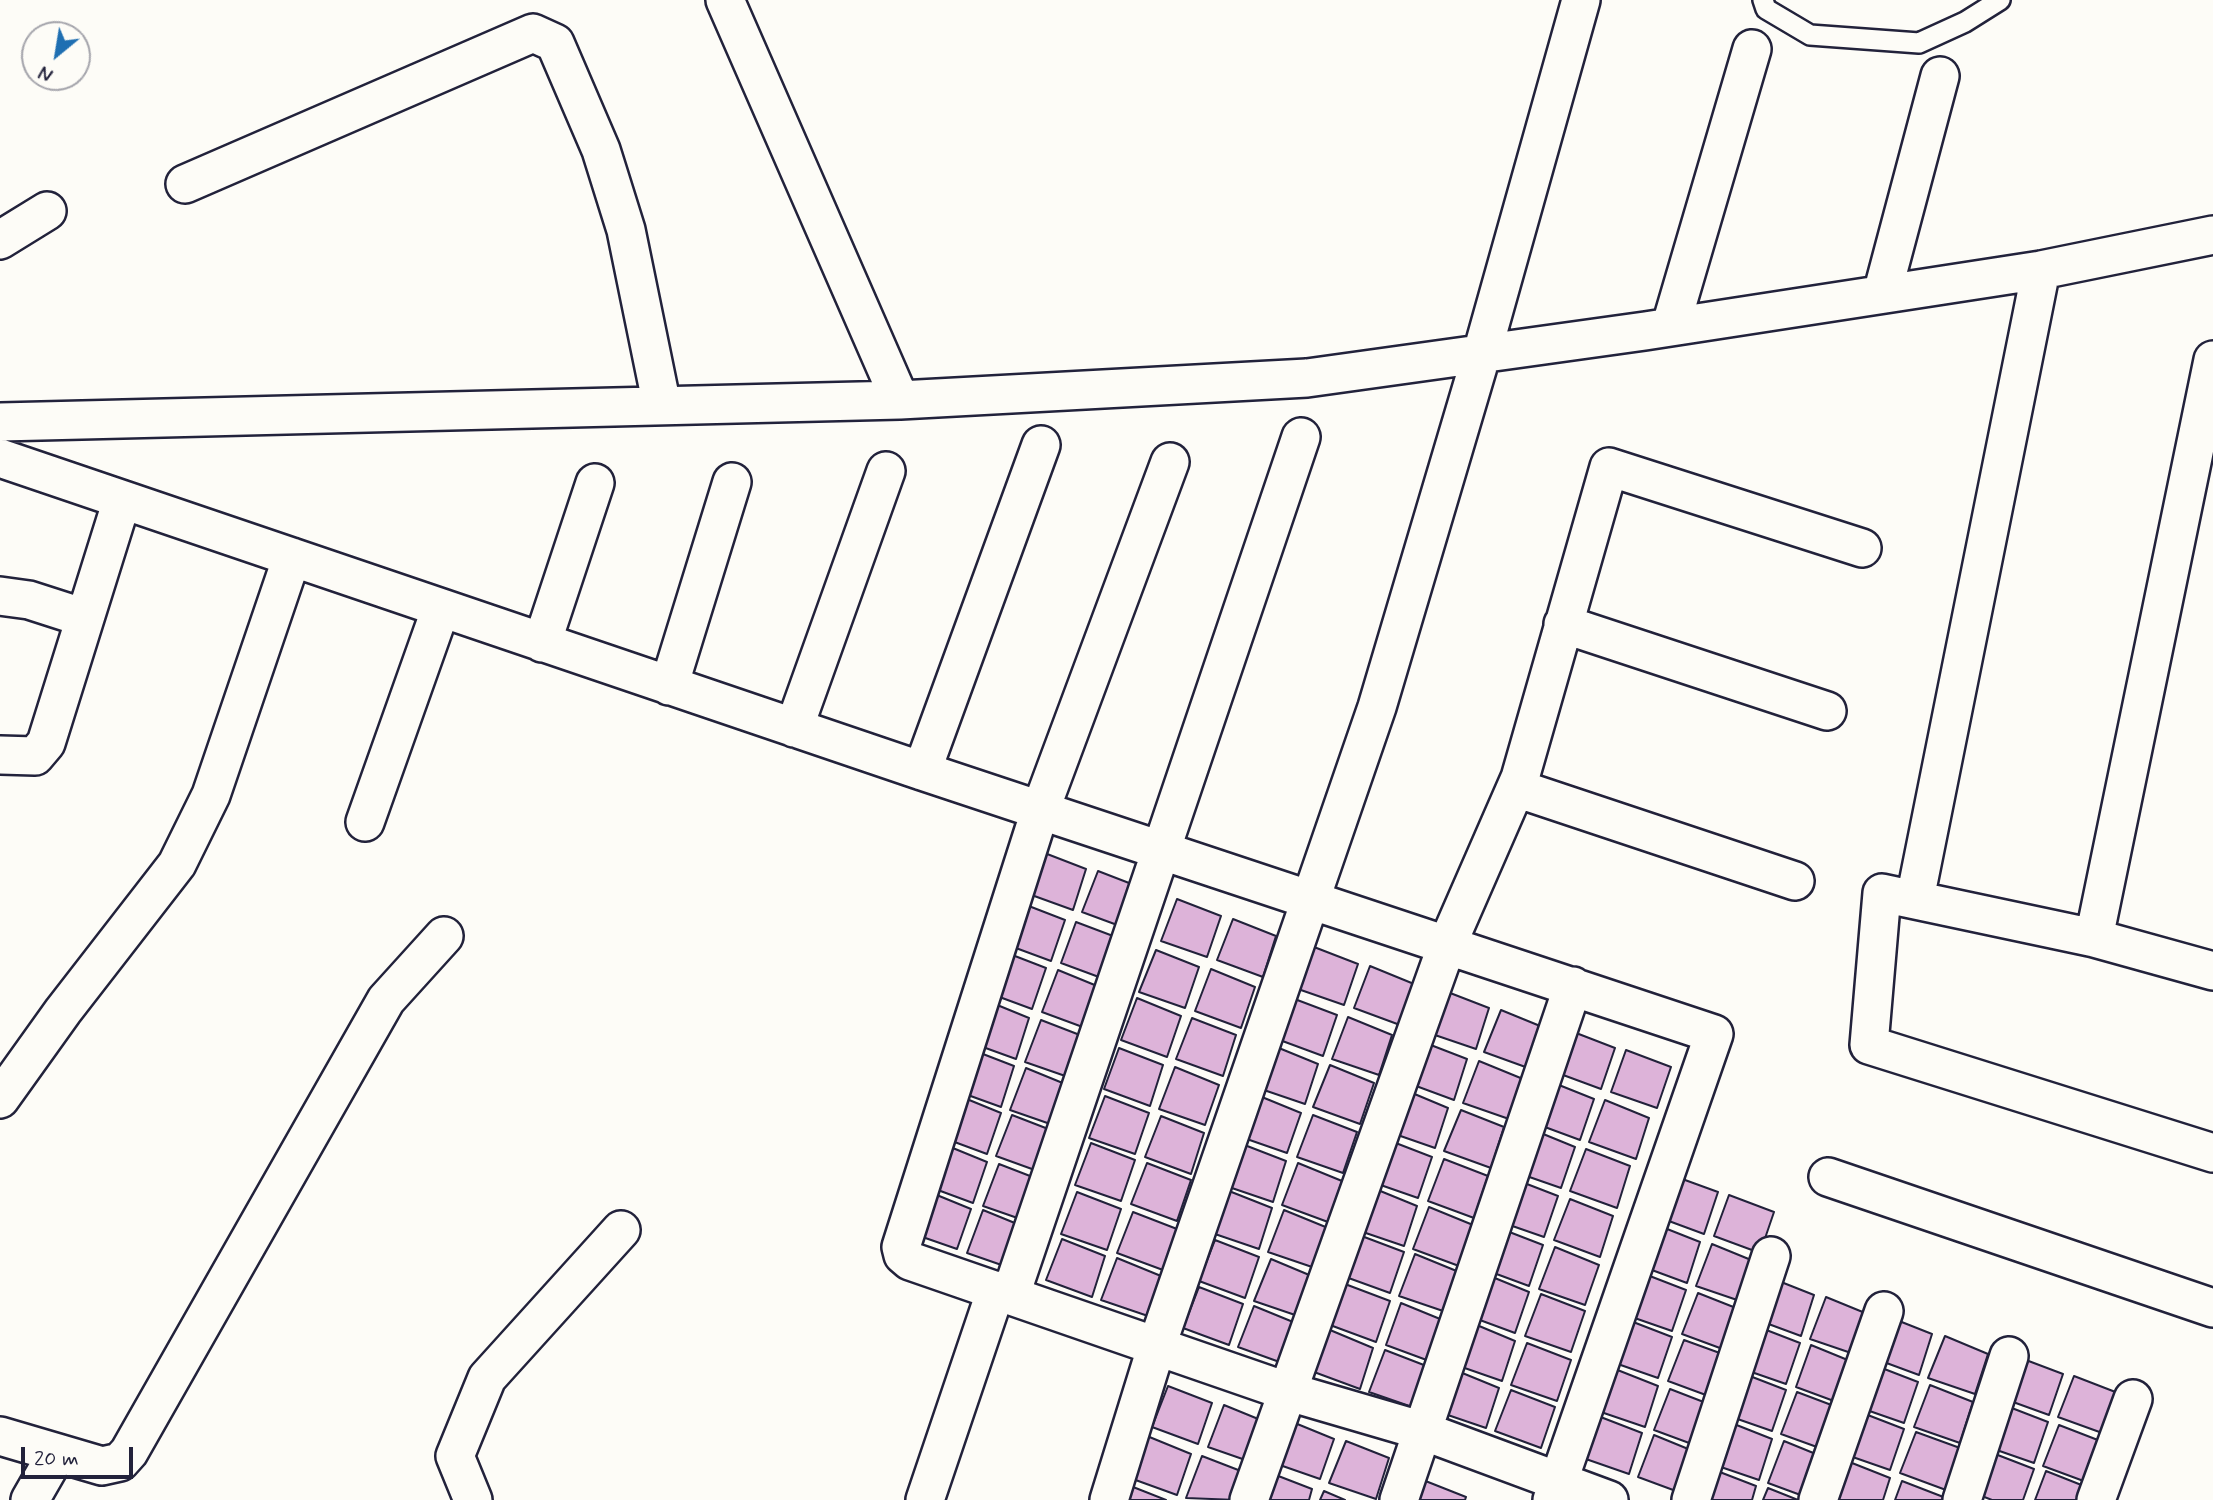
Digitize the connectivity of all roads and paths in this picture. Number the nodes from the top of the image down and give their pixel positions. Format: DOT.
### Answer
graph roads {
  1 [pos="725,0"];
  2 [pos="1580,0"];
  3 [pos="1763,0"];
  4 [pos="2000,0"];
  5 [pos="1752,49"];
  6 [pos="1940,76"];
  7 [pos="185,184"];
  8 [pos="47,211"];
  9 [pos="2213,235"];
  10 [pos="0,240"];
  11 [pos="2041,270"];
  12 [pos="1882,294"];
  13 [pos="1671,325"];
  14 [pos="1482,353"];
  15 [pos="2213,360"];
  16 [pos="900,400"];
  17 [pos="662,406"];
  18 [pos="0,422"];
  19 [pos="1301,437"];
  20 [pos="1041,445"];
  21 [pos="0,458"];
  22 [pos="1170,462"];
  23 [pos="886,471"];
  24 [pos="732,482"];
  25 [pos="595,483"];
  26 [pos="122,500"];
  27 [pos="1863,548"];
  28 [pos="292,557"];
  29 [pos="0,596"];
  30 [pos="441,608"];
  31 [pos="85,618"];
  32 [pos="1563,624"];
  33 [pos="542,643"];
  34 [pos="669,686"];
  35 [pos="1827,711"];
  36 [pos="794,728"];
  37 [pos="0,755"];
  38 [pos="922,771"];
  39 [pos="1516,788"];
  40 [pos="1040,811"];
  41 [pos="365,822"];
  42 [pos="1161,850"];
  43 [pos="1795,881"];
  44 [pos="1310,900"];
  45 [pos="1915,900"];
  46 [pos="444,936"];
  47 [pos="2094,938"];
  48 [pos="1447,945"];
  49 [pos="2213,971"];
  50 [pos="1573,986"];
  51 [pos="0,1100"];
  52 [pos="2213,1153"];
  53 [pos="1828,1177"];
  54 [pos="621,1230"];
  55 [pos="1771,1256"];
  56 [pos="1003,1292"];
  57 [pos="2213,1308"];
  58 [pos="1884,1311"];
  59 [pos="1157,1345"];
  60 [pos="2009,1356"];
  61 [pos="1286,1391"];
  62 [pos="2133,1399"];
  63 [pos="1423,1431"];
  64 [pos="0,1436"];
  65 [pos="57,1453"];
  66 [pos="1555,1491"];
  67 [pos="30,1500"];
  68 [pos="473,1500"];
  69 [pos="925,1500"];
  70 [pos="1108,1500"];
  71 [pos="1249,1500"];
  72 [pos="1399,1500"];
  73 [pos="1609,1500"];
  74 [pos="1691,1500"];
  75 [pos="1818,1500"];
  76 [pos="1962,1500"];
  77 [pos="2096,1500"];
  1 -- 16 [label="street"];
  2 -- 14 [label="street"];
  3 -- 4 [label="lane"];
  5 -- 13 [label="street"];
  6 -- 12 [label="street"];
  7 -- 17 [label="street"];
  8 -- 10 [label="street"];
  9 -- 11 [label="street"];
  11 -- 12 [label="street"];
  11 -- 45 [label="street"];
  12 -- 13 [label="street"];
  13 -- 14 [label="street"];
  14 -- 16 [label="street"];
  14 -- 44 [label="street"];
  15 -- 47 [label="street"];
  16 -- 17 [label="street"];
  17 -- 18 [label="street"];
  19 -- 42 [label="street"];
  20 -- 38 [label="street"];
  21 -- 26 [label="street"];
  22 -- 40 [label="street"];
  23 -- 36 [label="street"];
  24 -- 34 [label="street"];
  25 -- 33 [label="street"];
  26 -- 28 [label="street"];
  26 -- 31 [label="street"];
  27 -- 32 [label="street"];
  28 -- 30 [label="street"];
  28 -- 51 [label="street"];
  29 -- 31 [label="street"];
  30 -- 33 [label="street"];
  30 -- 41 [label="street"];
  31 -- 37 [label="street"];
  32 -- 35 [label="street"];
  32 -- 39 [label="street"];
  33 -- 34 [label="street"];
  34 -- 36 [label="street"];
  36 -- 38 [label="street"];
  38 -- 40 [label="street"];
  39 -- 43 [label="street"];
  39 -- 48 [label="street"];
  40 -- 42 [label="street"];
  40 -- 56 [label="street"];
  42 -- 44 [label="street"];
  42 -- 56 [label="street"];
  44 -- 48 [label="street"];
  44 -- 59 [label="street"];
  45 -- 47 [label="street"];
  45 -- 52 [label="street"];
  46 -- 65 [label="street"];
  47 -- 49 [label="street"];
  48 -- 50 [label="street"];
  48 -- 61 [label="street"];
  50 -- 63 [label="street"];
  50 -- 66 [label="street"];
  53 -- 57 [label="street"];
  54 -- 68 [label="street"];
  55 -- 74 [label="street"];
  56 -- 59 [label="street"];
  56 -- 69 [label="street"];
  58 -- 75 [label="street"];
  59 -- 61 [label="street"];
  59 -- 70 [label="street"];
  60 -- 76 [label="street"];
  61 -- 63 [label="street"];
  61 -- 71 [label="street"];
  62 -- 77 [label="street"];
  63 -- 66 [label="street"];
  63 -- 72 [label="street"];
  64 -- 65 [label="street"];
  65 -- 67 [label="street"];
  66 -- 73 [label="street"];
}
